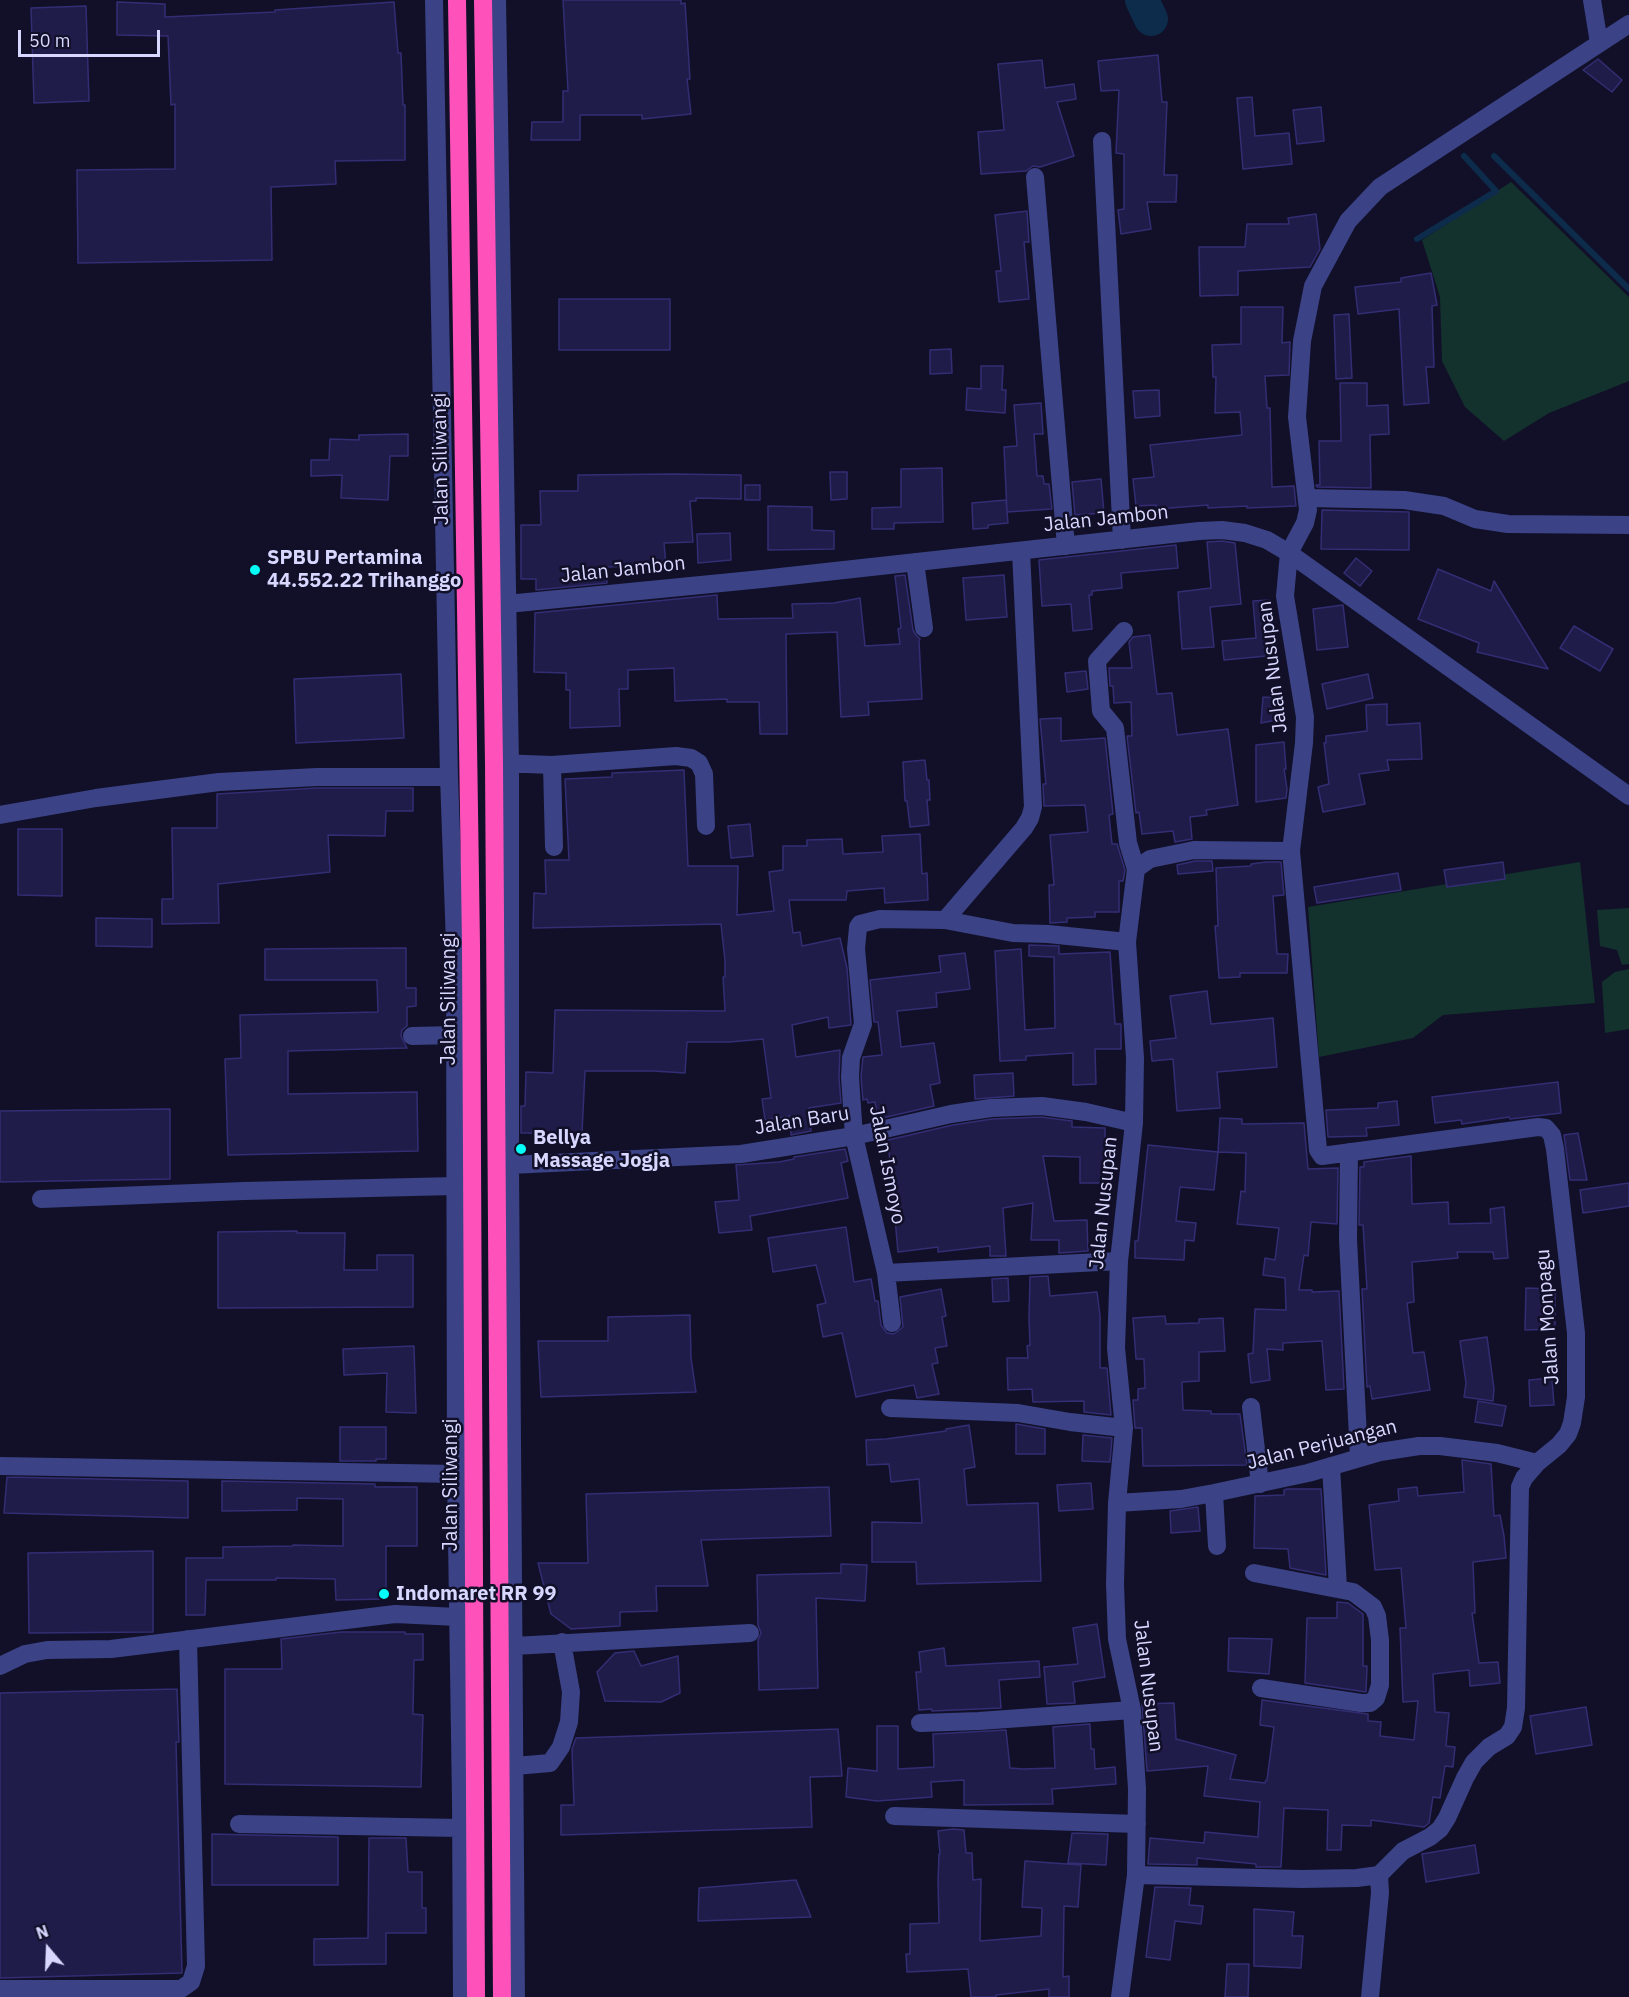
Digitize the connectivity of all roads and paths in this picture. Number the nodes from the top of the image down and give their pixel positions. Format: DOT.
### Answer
graph roads {
  1 [pos="434,0"];
  2 [pos="457,0"];
  3 [pos="483,0"];
  4 [pos="497,0"];
  5 [pos="1592,0"];
  6 [pos="1629,24"];
  7 [pos="1599,43"];
  8 [pos="1102,141"];
  9 [pos="1035,177"];
  10 [pos="1308,498"];
  11 [pos="1629,525"];
  12 [pos="1122,540"];
  13 [pos="1066,546"];
  14 [pos="1021,551"];
  15 [pos="1289,553"];
  16 [pos="915,562"];
  17 [pos="507,604"];
  18 [pos="924,628"];
  19 [pos="1124,632"];
  20 [pos="502,763"];
  21 [pos="552,765"];
  22 [pos="449,777"];
  23 [pos="1629,796"];
  24 [pos="0,815"];
  25 [pos="706,826"];
  26 [pos="554,847"];
  27 [pos="1291,851"];
  28 [pos="1136,869"];
  29 [pos="945,920"];
  30 [pos="1127,942"];
  31 [pos="463,945"];
  32 [pos="455,1035"];
  33 [pos="412,1036"];
  34 [pos="1134,1123"];
  35 [pos="854,1136"];
  36 [pos="1349,1152"];
  37 [pos="510,1165"];
  38 [pos="454,1186"];
  39 [pos="41,1199"];
  40 [pos="1119,1261"];
  41 [pos="886,1273"];
  42 [pos="892,1323"];
  43 [pos="1251,1407"];
  44 [pos="890,1408"];
  45 [pos="1124,1428"];
  46 [pos="1359,1457"];
  47 [pos="1537,1463"];
  48 [pos="0,1466"];
  49 [pos="1331,1466"];
  50 [pos="456,1474"];
  51 [pos="1260,1484"];
  52 [pos="1214,1493"];
  53 [pos="1117,1503"];
  54 [pos="1217,1546"];
  55 [pos="1254,1573"];
  56 [pos="1338,1588"];
  57 [pos="457,1617"];
  58 [pos="750,1633"];
  59 [pos="188,1638"];
  60 [pos="562,1642"];
  61 [pos="514,1646"];
  62 [pos="0,1666"];
  63 [pos="1261,1688"];
  64 [pos="1132,1710"];
  65 [pos="920,1723"];
  66 [pos="515,1766"];
  67 [pos="468,1801"];
  68 [pos="894,1816"];
  69 [pos="239,1824"];
  70 [pos="1137,1824"];
  71 [pos="460,1828"];
  72 [pos="1136,1875"];
  73 [pos="1380,1875"];
  74 [pos="0,1989"];
  75 [pos="462,1997"];
  76 [pos="476,1997"];
  77 [pos="502,1997"];
  78 [pos="516,1997"];
  79 [pos="1120,1997"];
  80 [pos="1370,1997"];
  1 -- 22 [label="street"];
  2 -- 31 [label="highway, Jalan Siliwangi"];
  3 -- 20 [label="highway"];
  4 -- 17 [label="street"];
  5 -- 7 [label="street"];
  6 -- 7 [label="street"];
  7 -- 10 [label="street"];
  8 -- 12 [label="street"];
  9 -- 13 [label="street"];
  10 -- 11 [label="street"];
  10 -- 15 [label="street"];
  12 -- 13 [label="street, Jalan Jambon"];
  12 -- 15 [label="street, Jalan Jambon"];
  13 -- 14 [label="street, Jalan Jambon"];
  14 -- 16 [label="street, Jalan Jambon"];
  14 -- 29 [label="street"];
  15 -- 23 [label="street, Jalan Jambon"];
  15 -- 27 [label="street, Jalan Nusupan"];
  16 -- 17 [label="street, Jalan Jambon"];
  16 -- 18 [label="street"];
  17 -- 20 [label="street"];
  19 -- 28 [label="street"];
  20 -- 21 [label="street"];
  20 -- 37 [label="street"];
  20 -- 77 [label="highway"];
  21 -- 25 [label="street"];
  21 -- 26 [label="street"];
  22 -- 24 [label="street"];
  22 -- 31 [label="street"];
  27 -- 28 [label="street"];
  27 -- 36 [label="street, Jalan Monpagu"];
  28 -- 30 [label="street, Jalan Nusupan"];
  29 -- 30 [label="street, Jalan Ismoyo"];
  29 -- 35 [label="street, Jalan Ismoyo"];
  30 -- 34 [label="street, Jalan Nusupan"];
  31 -- 32 [label="street"];
  31 -- 67 [label="highway, Jalan Siliwangi"];
  32 -- 33 [label="street"];
  32 -- 38 [label="street"];
  34 -- 35 [label="street, Jalan Baru"];
  34 -- 40 [label="street, Jalan Nusupan"];
  35 -- 37 [label="street, Jalan Baru"];
  35 -- 41 [label="street, Jalan Ismoyo"];
  36 -- 46 [label="street"];
  36 -- 47 [label="street, Jalan Monpagu"];
  37 -- 61 [label="street"];
  38 -- 39 [label="street"];
  38 -- 50 [label="street"];
  40 -- 41 [label="street"];
  40 -- 45 [label="street, Jalan Nusupan"];
  41 -- 42 [label="street, Jalan Ismoyo"];
  43 -- 51 [label="street"];
  44 -- 45 [label="street"];
  45 -- 53 [label="street, Jalan Nusupan"];
  46 -- 47 [label="street, Jalan Perjuangan"];
  46 -- 49 [label="street, Jalan Perjuangan"];
  47 -- 73 [label="street, Jalan Monpagu"];
  48 -- 50 [label="street"];
  49 -- 51 [label="street, Jalan Perjuangan"];
  49 -- 56 [label="street"];
  50 -- 57 [label="street"];
  51 -- 52 [label="street, Jalan Perjuangan"];
  52 -- 53 [label="street, Jalan Perjuangan"];
  52 -- 54 [label="street"];
  53 -- 64 [label="street, Jalan Nusupan"];
  55 -- 56 [label="street"];
  56 -- 63 [label="street"];
  57 -- 59 [label="street"];
  57 -- 67 [label="street"];
  58 -- 60 [label="street"];
  59 -- 62 [label="street"];
  59 -- 74 [label="street"];
  60 -- 61 [label="street"];
  60 -- 66 [label="street"];
  61 -- 66 [label="street"];
  64 -- 65 [label="street"];
  64 -- 70 [label="street, Jalan Nusupan"];
  66 -- 78 [label="street"];
  67 -- 71 [label="street"];
  67 -- 76 [label="highway, Jalan Siliwangi"];
  68 -- 70 [label="street"];
  69 -- 71 [label="street"];
  70 -- 72 [label="street, Jalan Nusupan"];
  71 -- 75 [label="street"];
  72 -- 73 [label="street"];
  72 -- 79 [label="street, Jalan Nusupan"];
  73 -- 80 [label="street"];
}
